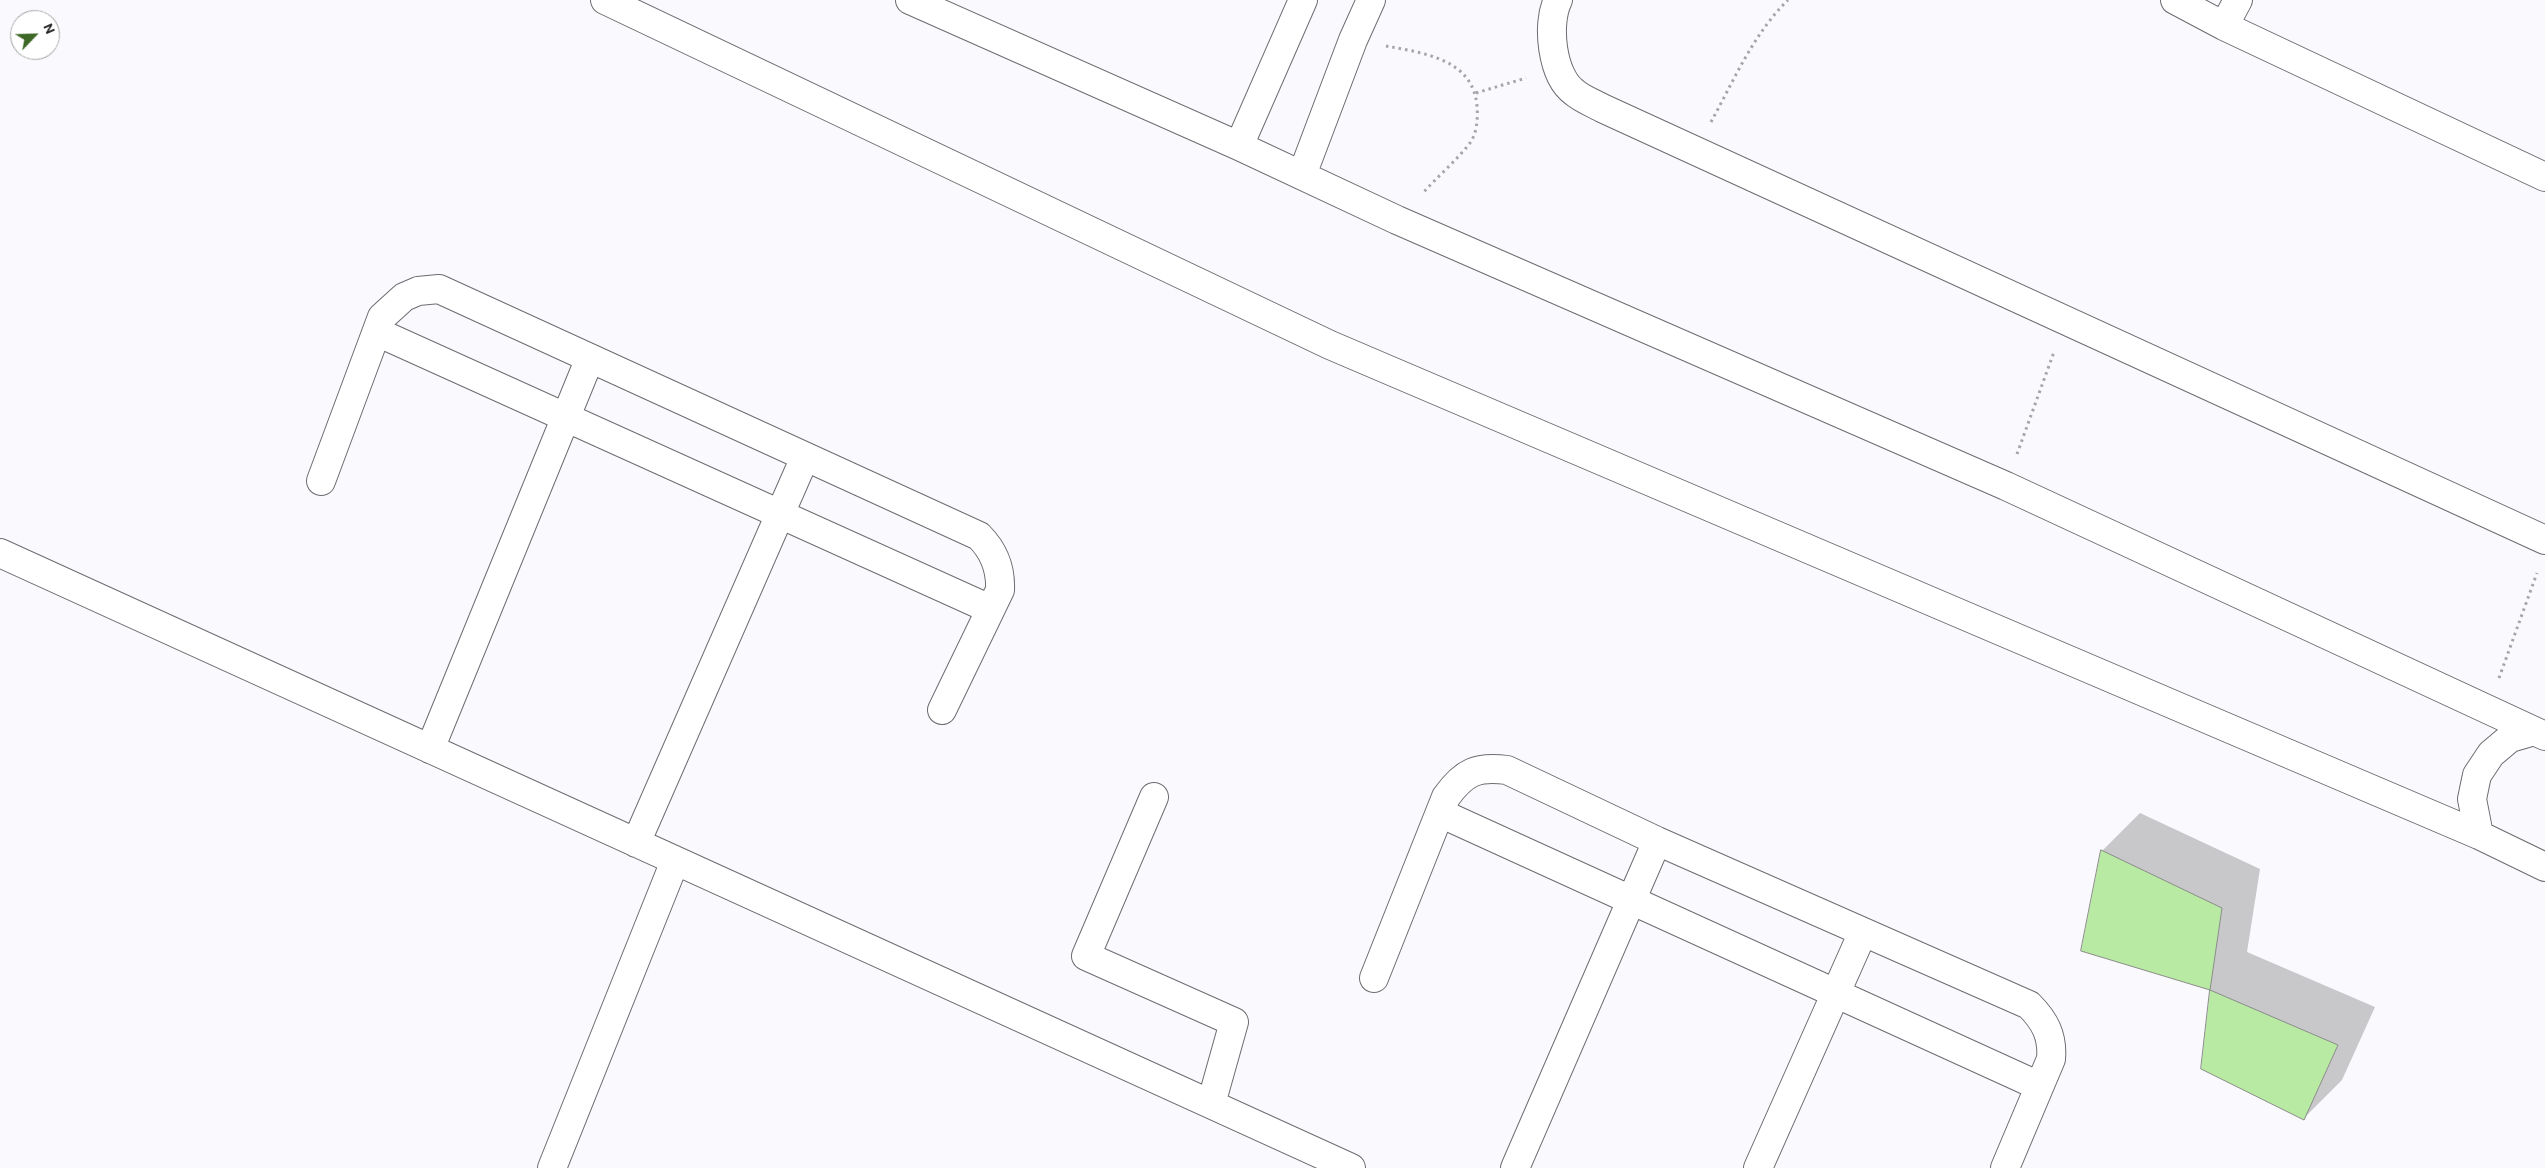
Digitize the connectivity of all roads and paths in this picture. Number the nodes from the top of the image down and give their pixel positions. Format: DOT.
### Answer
graph roads {
  1 [pos="605,0"];
  2 [pos="910,0"];
  3 [pos="1303,0"];
  4 [pos="1371,0"];
  5 [pos="1558,0"];
  6 [pos="1788,0"];
  7 [pos="2175,0"];
  8 [pos="2238,0"];
  9 [pos="2224,26"];
  10 [pos="1352,40"];
  11 [pos="1558,68"];
  12 [pos="1476,93"];
  13 [pos="1239,146"];
  14 [pos="1695,151"];
  15 [pos="1302,175"];
  16 [pos="2545,177"];
  17 [pos="1397,220"];
  18 [pos="2065,320"];
  19 [pos="377,332"];
  20 [pos="590,358"];
  21 [pos="566,418"];
  22 [pos="805,457"];
  23 [pos="322,481"];
  24 [pos="2006,486"];
  25 [pos="780,514"];
  26 [pos="2545,540"];
  27 [pos="0,553"];
  28 [pos="2538,570"];
  29 [pos="990,609"];
  30 [pos="942,710"];
  31 [pos="2488,710"];
  32 [pos="2540,734"];
  33 [pos="430,749"];
  34 [pos="1154,798"];
  35 [pos="1440,813"];
  36 [pos="2478,835"];
  37 [pos="1658,841"];
  38 [pos="636,843"];
  39 [pos="675,861"];
  40 [pos="2545,867"];
  41 [pos="1632,900"];
  42 [pos="1863,932"];
  43 [pos="1374,978"];
  44 [pos="1836,993"];
  45 [pos="2039,1086"];
  46 [pos="1211,1104"];
  47 [pos="552,1168"];
  48 [pos="1351,1168"];
  49 [pos="1515,1168"];
  50 [pos="1758,1168"];
  51 [pos="2005,1168"];
  1 -- 36 [label="street"];
  2 -- 13 [label="street"];
  3 -- 13 [label="street"];
  4 -- 10 [label="street"];
  5 -- 11 [label="street"];
  6 -- 14 [label="path"];
  7 -- 9 [label="street"];
  8 -- 9 [label="street"];
  9 -- 16 [label="street"];
  10 -- 12 [label="path"];
  10 -- 15 [label="street"];
  11 -- 12 [label="path"];
  11 -- 14 [label="street"];
  12 -- 17 [label="path"];
  13 -- 15 [label="street"];
  14 -- 18 [label="street"];
  15 -- 17 [label="street"];
  17 -- 24 [label="street"];
  18 -- 24 [label="path"];
  18 -- 26 [label="street"];
  19 -- 20 [label="street"];
  19 -- 21 [label="street"];
  19 -- 23 [label="street"];
  20 -- 21 [label="street"];
  20 -- 22 [label="street"];
  21 -- 25 [label="street"];
  21 -- 33 [label="street"];
  22 -- 25 [label="street"];
  22 -- 29 [label="street"];
  24 -- 31 [label="street"];
  25 -- 29 [label="street"];
  25 -- 38 [label="street"];
  27 -- 33 [label="street"];
  28 -- 31 [label="path"];
  29 -- 30 [label="street"];
  31 -- 32 [label="street"];
  32 -- 36 [label="street"];
  33 -- 38 [label="street"];
  34 -- 46 [label="street"];
  35 -- 37 [label="street"];
  35 -- 41 [label="street"];
  35 -- 43 [label="street"];
  36 -- 40 [label="street"];
  37 -- 41 [label="street"];
  37 -- 42 [label="street"];
  38 -- 39 [label="street"];
  39 -- 46 [label="street"];
  39 -- 47 [label="street"];
  41 -- 44 [label="street"];
  41 -- 49 [label="street"];
  42 -- 44 [label="street"];
  42 -- 45 [label="street"];
  44 -- 45 [label="street"];
  44 -- 50 [label="street"];
  45 -- 51 [label="street"];
  46 -- 48 [label="street"];
}
